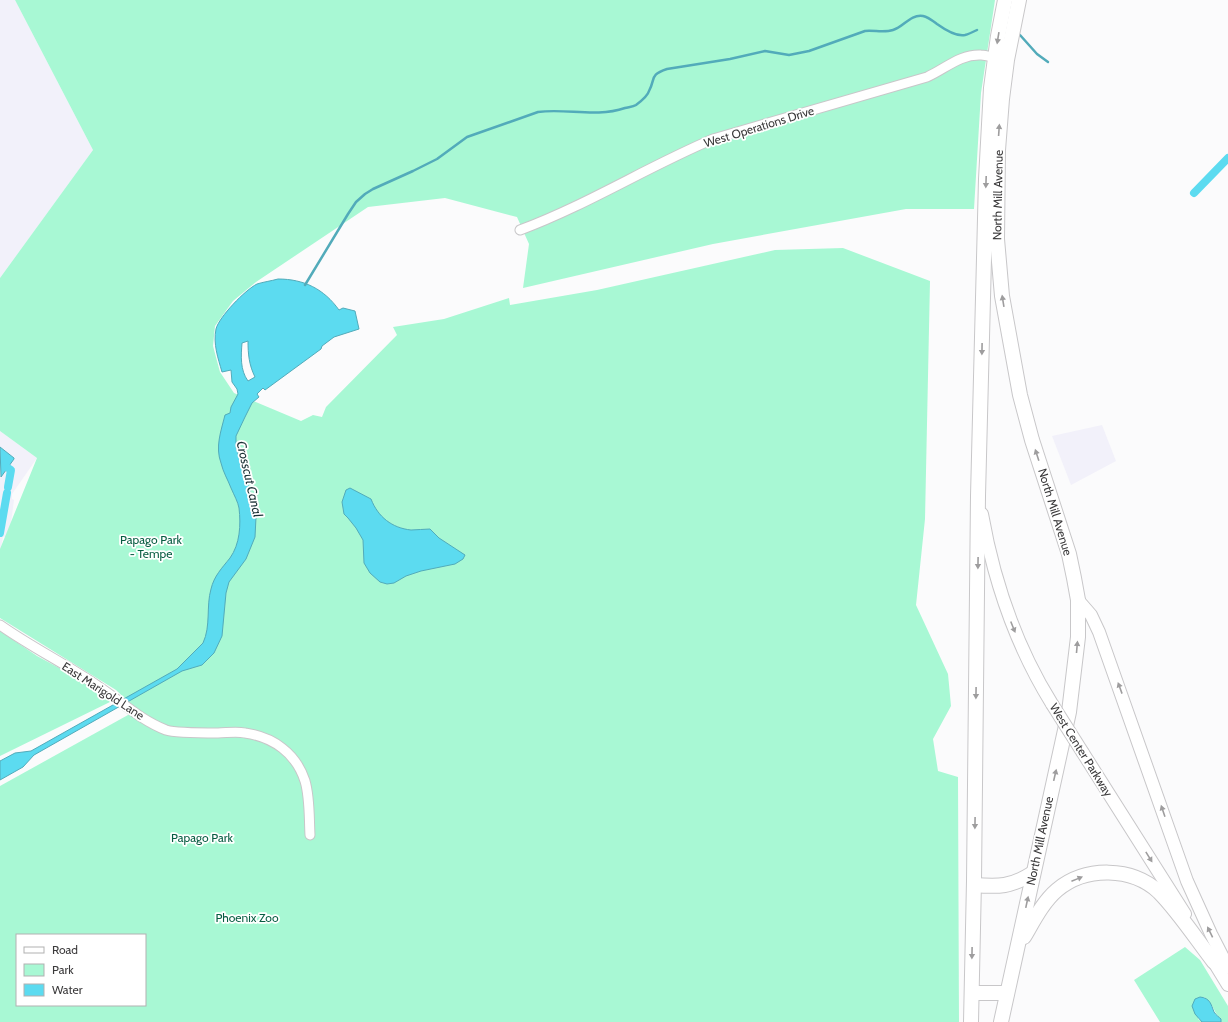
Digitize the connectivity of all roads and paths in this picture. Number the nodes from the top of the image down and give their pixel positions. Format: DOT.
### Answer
graph roads {
  1 [pos="1005,0"];
  2 [pos="1019,0"];
  3 [pos="1001,59"];
  4 [pos="520,230"];
  5 [pos="1007,323"];
  6 [pos="982,329"];
  7 [pos="978,496"];
  8 [pos="1078,600"];
  9 [pos="0,625"];
  10 [pos="310,836"];
  11 [pos="1033,873"];
  12 [pos="974,885"];
  13 [pos="1018,950"];
  14 [pos="1214,962"];
  15 [pos="1228,967"];
  16 [pos="1228,985"];
  17 [pos="972,993"];
  18 [pos="1007,993"];
  19 [pos="971,1022"];
  20 [pos="1001,1022"];
  1 -- 3 [label="main road, North Mill Avenue, one-way"];
  2 -- 3 [label="main road, North Mill Avenue"];
  3 -- 4 [label="street, West Operations Drive"];
  5 -- 3 [label="main road, North Mill Avenue, one-way"];
  3 -- 6 [label="main road, North Mill Avenue, one-way"];
  5 -- 6 [label="main road"];
  8 -- 5 [label="main road, North Mill Avenue, one-way"];
  6 -- 7 [label="main road, North Mill Avenue, one-way"];
  7 -- 12 [label="main road, North Mill Avenue, one-way"];
  7 -- 14 [label="street, West Center Parkway, one-way, bridge"];
  11 -- 8 [label="main road, North Mill Avenue, one-way"];
  15 -- 8 [label="street, one-way"];
  9 -- 10 [label="street, East Marigold Lane"];
  11 -- 12 [label="main road"];
  13 -- 11 [label="main road, North Mill Avenue, one-way"];
  12 -- 17 [label="main road, North Mill Avenue, one-way"];
  13 -- 14 [label="main road, one-way"];
  13 -- 18 [label="main road, North Mill Avenue"];
  14 -- 16 [label="street, West Center Parkway"];
  17 -- 18 [label="main road"];
  17 -- 19 [label="main road, North Mill Avenue"];
  18 -- 20 [label="main road, North Mill Avenue"];
}
